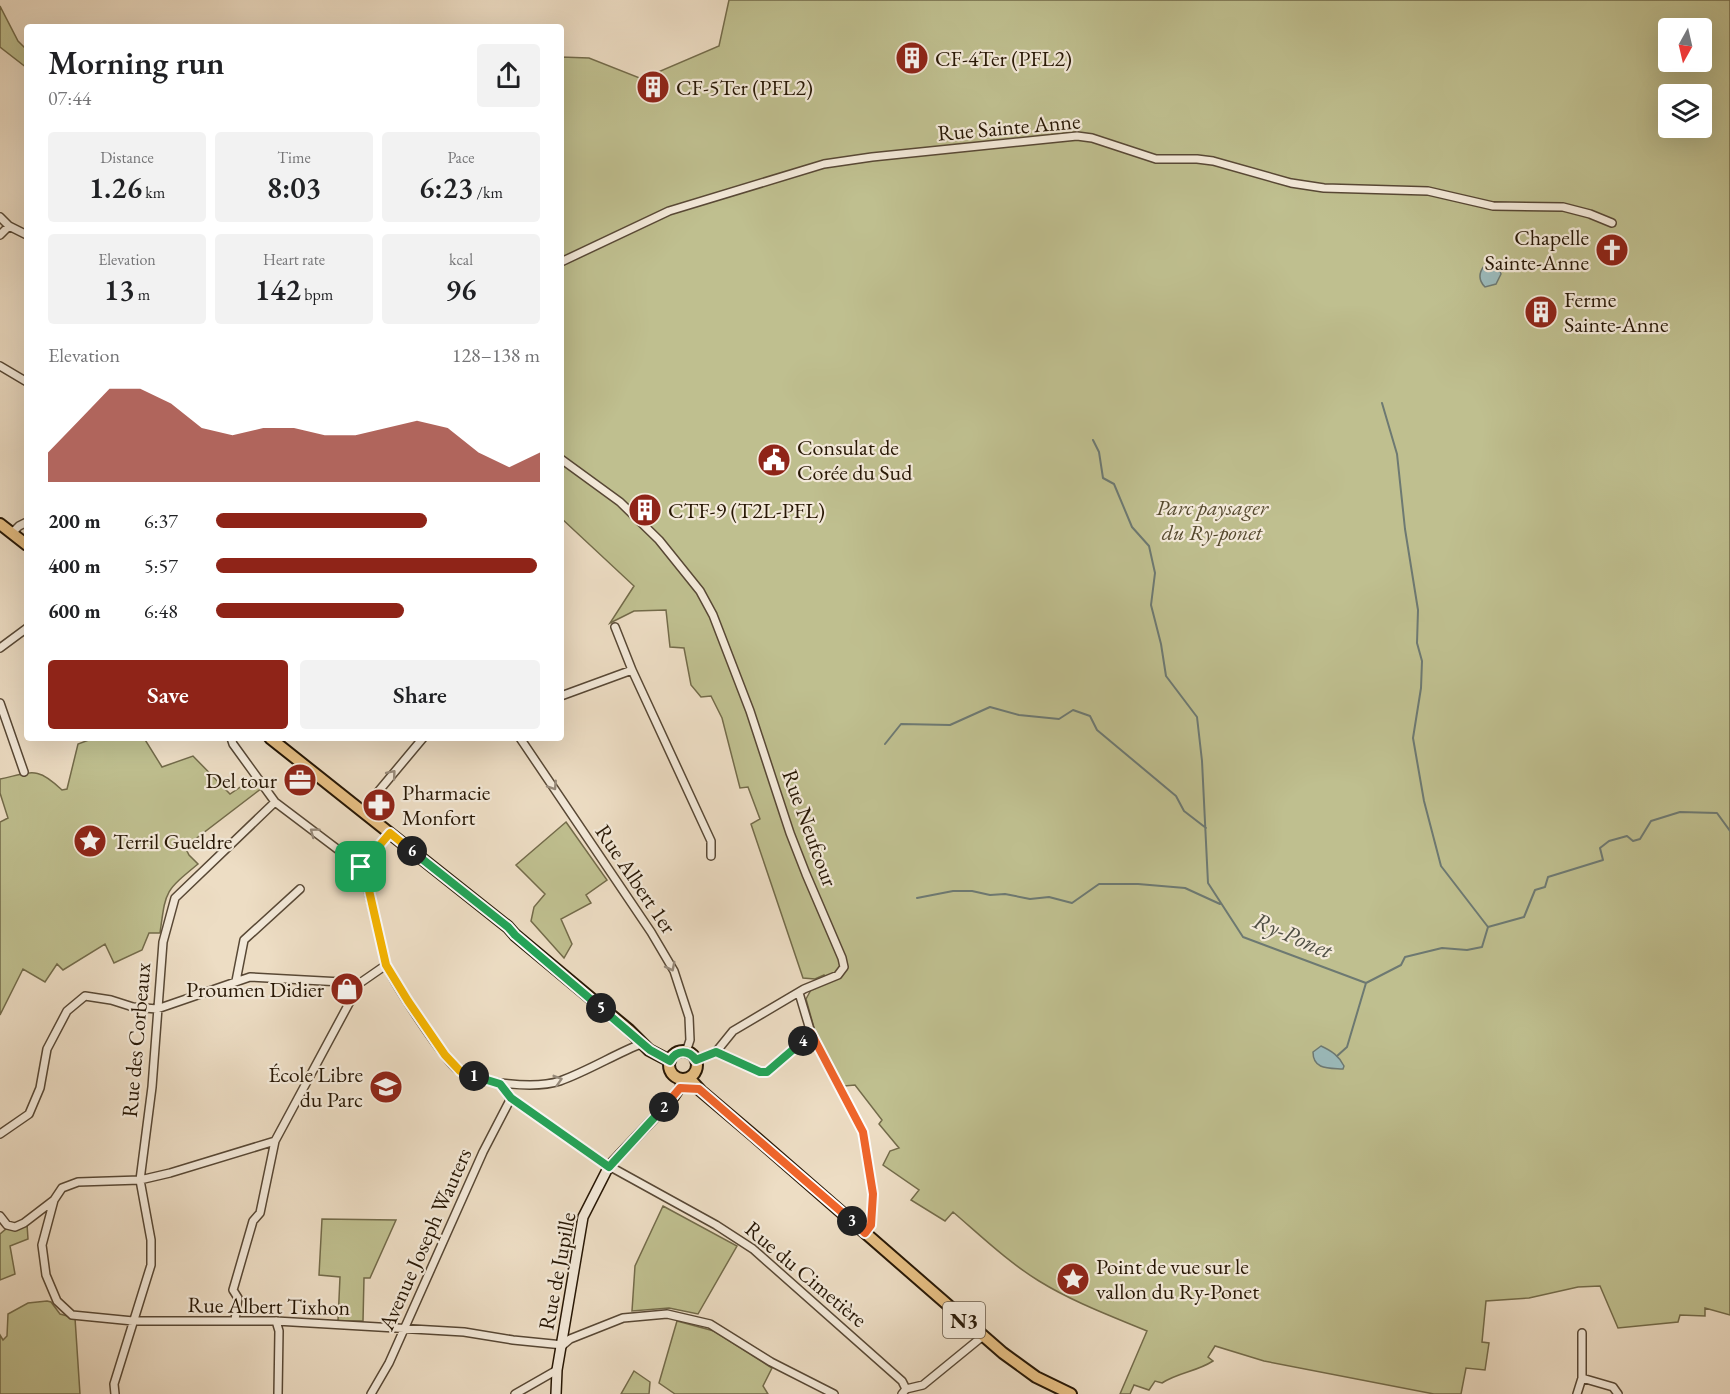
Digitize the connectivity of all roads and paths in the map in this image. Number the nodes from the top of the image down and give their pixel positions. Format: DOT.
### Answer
graph roads {
  1 [pos="0,217"];
  2 [pos="1612,223"];
  3 [pos="9,226"];
  4 [pos="24,234"];
  5 [pos="0,235"];
  6 [pos="564,261"];
  7 [pos="0,366"];
  8 [pos="24,380"];
  9 [pos="564,461"];
  10 [pos="24,524"];
  11 [pos="0,525"];
  12 [pos="12,533"];
  13 [pos="24,543"];
  14 [pos="615,627"];
  15 [pos="24,630"];
  16 [pos="0,648"];
  17 [pos="632,670"];
  18 [pos="564,695"];
  19 [pos="0,703"];
  20 [pos="232,741"];
  21 [pos="274,741"];
  22 [pos="420,741"];
  23 [pos="522,741"];
  24 [pos="24,772"];
  25 [pos="275,802"];
  26 [pos="362,811"];
  27 [pos="390,833"];
  28 [pos="711,856"];
  29 [pos="361,867"];
  30 [pos="300,889"];
  31 [pos="386,965"];
  32 [pos="236,981"];
  33 [pos="360,983"];
  34 [pos="799,993"];
  35 [pos="157,1009"];
  36 [pos="811,1033"];
  37 [pos="643,1043"];
  38 [pos="687,1052"];
  39 [pos="716,1052"];
  40 [pos="696,1060"];
  41 [pos="670,1061"];
  42 [pos="687,1080"];
  43 [pos="500,1084"];
  44 [pos="511,1098"];
  45 [pos="0,1134"];
  46 [pos="275,1141"];
  47 [pos="609,1167"];
  48 [pos="140,1180"];
  49 [pos="54,1200"];
  50 [pos="0,1216"];
  51 [pos="865,1233"];
  52 [pos="235,1320"];
  53 [pos="134,1321"];
  54 [pos="276,1321"];
  55 [pos="404,1328"];
  56 [pos="1582,1333"];
  57 [pos="983,1336"];
  58 [pos="563,1345"];
  59 [pos="557,1370"];
  60 [pos="1582,1378"];
  61 [pos="904,1391"];
  62 [pos="115,1394"];
  63 [pos="278,1394"];
  64 [pos="371,1394"];
  65 [pos="515,1394"];
  66 [pos="556,1394"];
  67 [pos="834,1394"];
  68 [pos="1071,1394"];
  69 [pos="1577,1394"];
  70 [pos="1618,1394"];
  1 -- 3 [label="street"];
  2 -- 6 [label="street, Rue Sainte Anne"];
  3 -- 4 [label="street"];
  3 -- 5 [label="street"];
  7 -- 8 [label="street"];
  9 -- 34 [label="street, Rue Neufcour"];
  10 -- 12 [label="street"];
  11 -- 12 [label="main road"];
  12 -- 13 [label="main road"];
  14 -- 17 [label="street"];
  15 -- 16 [label="street"];
  17 -- 18 [label="street"];
  17 -- 28 [label="street"];
  19 -- 24 [label="street"];
  20 -- 25 [label="street"];
  21 -- 26 [label="main road, N3"];
  26 -- 22 [label="street, one-way"];
  23 -- 38 [label="street, Rue Albert 1er, one-way"];
  29 -- 25 [label="street, one-way"];
  25 -- 35 [label="street, Rue des Corbeaux"];
  26 -- 27 [label="main road, N3"];
  27 -- 29 [label="street"];
  27 -- 37 [label="main road, N3"];
  29 -- 31 [label="street"];
  30 -- 32 [label="street"];
  31 -- 33 [label="street"];
  31 -- 43 [label="street"];
  32 -- 33 [label="street"];
  32 -- 35 [label="street"];
  33 -- 46 [label="street"];
  34 -- 36 [label="street"];
  34 -- 39 [label="street, Rue Neufcour"];
  35 -- 45 [label="street"];
  35 -- 48 [label="street, Rue des Corbeaux"];
  36 -- 39 [label="street"];
  36 -- 51 [label="street"];
  37 -- 41 [label="main road, N3"];
  43 -- 37 [label="street, one-way"];
  38 -- 40 [label="main road"];
  38 -- 41 [label="main road"];
  39 -- 40 [label="street"];
  40 -- 42 [label="main road"];
  41 -- 42 [label="main road, N3"];
  42 -- 47 [label="street, Rue de Jupille"];
  42 -- 51 [label="main road, N3"];
  43 -- 44 [label="street, Rue du Cimetière"];
  44 -- 47 [label="street, Rue du Cimetière"];
  44 -- 55 [label="street, Avenue Joseph Wauters"];
  46 -- 48 [label="street"];
  46 -- 52 [label="street"];
  47 -- 58 [label="street, Rue de Jupille"];
  47 -- 61 [label="street, Rue du Cimetière"];
  48 -- 49 [label="street"];
  48 -- 53 [label="street, Rue des Corbeaux"];
  49 -- 50 [label="street"];
  49 -- 53 [label="street"];
  51 -- 57 [label="main road, N3"];
  52 -- 53 [label="street, Rue Albert Tixhon"];
  52 -- 54 [label="street, Rue Albert Tixhon"];
  53 -- 62 [label="street, Rue des Corbeaux"];
  54 -- 55 [label="street, Rue Albert Tixhon"];
  54 -- 63 [label="street"];
  55 -- 58 [label="street, Rue Albert Tixhon"];
  55 -- 64 [label="street, Avenue Joseph Wauters"];
  56 -- 60 [label="street"];
  57 -- 61 [label="street"];
  57 -- 68 [label="main road, N3"];
  58 -- 59 [label="street, Rue de Jupille"];
  58 -- 67 [label="street"];
  59 -- 65 [label="street"];
  59 -- 66 [label="street, Rue de Jupille"];
  60 -- 69 [label="street"];
  60 -- 70 [label="street"];
}
